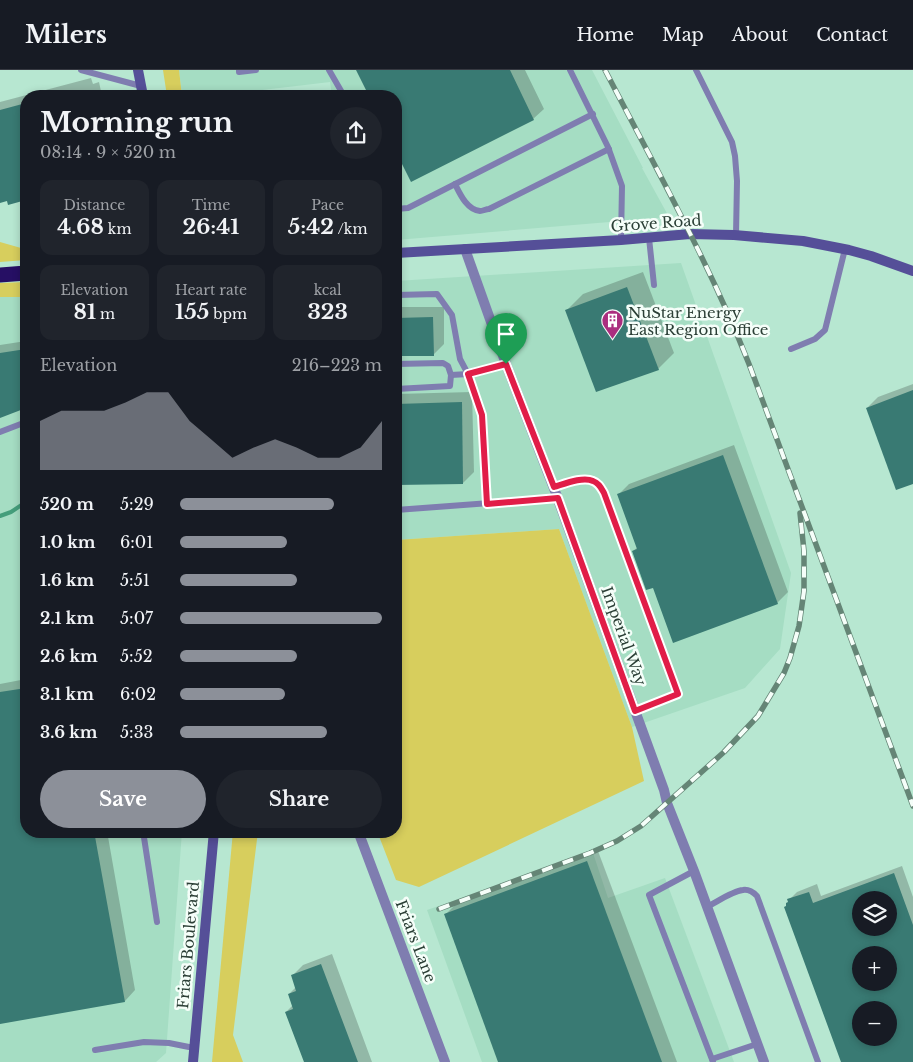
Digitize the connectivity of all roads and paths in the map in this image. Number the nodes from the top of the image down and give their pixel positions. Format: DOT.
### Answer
graph roads {
  1 [pos="81,70"];
  2 [pos="138,70"];
  3 [pos="239,70"];
  4 [pos="256,70"];
  5 [pos="329,70"];
  6 [pos="570,70"];
  7 [pos="696,70"];
  8 [pos="139,90"];
  9 [pos="142,90"];
  10 [pos="341,90"];
  11 [pos="593,114"];
  12 [pos="609,149"];
  13 [pos="455,184"];
  14 [pos="402,208"];
  15 [pos="736,235"];
  16 [pos="649,238"];
  17 [pos="621,240"];
  18 [pos="465,249"];
  19 [pos="845,249"];
  20 [pos="402,253"];
  21 [pos="913,272"];
  22 [pos="20,274"];
  23 [pos="0,275"];
  24 [pos="654,285"];
  25 [pos="402,295"];
  26 [pos="791,349"];
  27 [pos="402,364"];
  28 [pos="506,364"];
  29 [pos="468,374"];
  30 [pos="451,376"];
  31 [pos="402,389"];
  32 [pos="20,424"];
  33 [pos="0,432"];
  34 [pos="554,487"];
  35 [pos="558,498"];
  36 [pos="487,504"];
  37 [pos="402,510"];
  38 [pos="635,711"];
  39 [pos="144,838"];
  40 [pos="213,838"];
  41 [pos="361,838"];
  42 [pos="694,871"];
  43 [pos="707,907"];
  44 [pos="157,922"];
  45 [pos="757,1044"];
  46 [pos="194,1048"];
  47 [pos="95,1050"];
  48 [pos="712,1060"];
  49 [pos="193,1062"];
  50 [pos="445,1062"];
  51 [pos="764,1062"];
  52 [pos="818,1062"];
  1 -- 8 [label="lane"];
  2 -- 9 [label="main road"];
  3 -- 4 [label="lane"];
  5 -- 10 [label="lane"];
  6 -- 11 [label="lane"];
  7 -- 15 [label="lane"];
  11 -- 12 [label="lane"];
  11 -- 13 [label="lane"];
  12 -- 13 [label="lane"];
  12 -- 17 [label="lane"];
  13 -- 14 [label="lane"];
  15 -- 16 [label="main road, Grove Road"];
  15 -- 19 [label="main road, Grove Road"];
  16 -- 17 [label="main road, Grove Road"];
  16 -- 24 [label="lane"];
  17 -- 18 [label="main road, Grove Road"];
  18 -- 20 [label="main road, Grove Road"];
  18 -- 28 [label="street, Imperial Way"];
  19 -- 21 [label="main road, Grove Road"];
  19 -- 26 [label="lane"];
  22 -- 23 [label="highway"];
  25 -- 29 [label="lane"];
  27 -- 30 [label="lane"];
  28 -- 29 [label="lane"];
  28 -- 34 [label="street, Imperial Way"];
  29 -- 30 [label="lane"];
  29 -- 36 [label="lane"];
  30 -- 31 [label="lane"];
  32 -- 33 [label="lane"];
  34 -- 35 [label="street, Imperial Way"];
  34 -- 38 [label="lane"];
  35 -- 36 [label="lane"];
  35 -- 38 [label="street, Imperial Way"];
  36 -- 37 [label="lane"];
  38 -- 42 [label="street, Imperial Way"];
  39 -- 44 [label="lane"];
  40 -- 46 [label="main road, Friars Boulevard"];
  41 -- 50 [label="street, Friars Lane"];
  42 -- 43 [label="street, Imperial Way"];
  42 -- 48 [label="lane"];
  43 -- 45 [label="street, Imperial Way"];
  43 -- 52 [label="lane"];
  45 -- 48 [label="lane"];
  45 -- 51 [label="street, Imperial Way"];
  46 -- 47 [label="lane"];
  46 -- 49 [label="main road, Friars Boulevard"];
}
